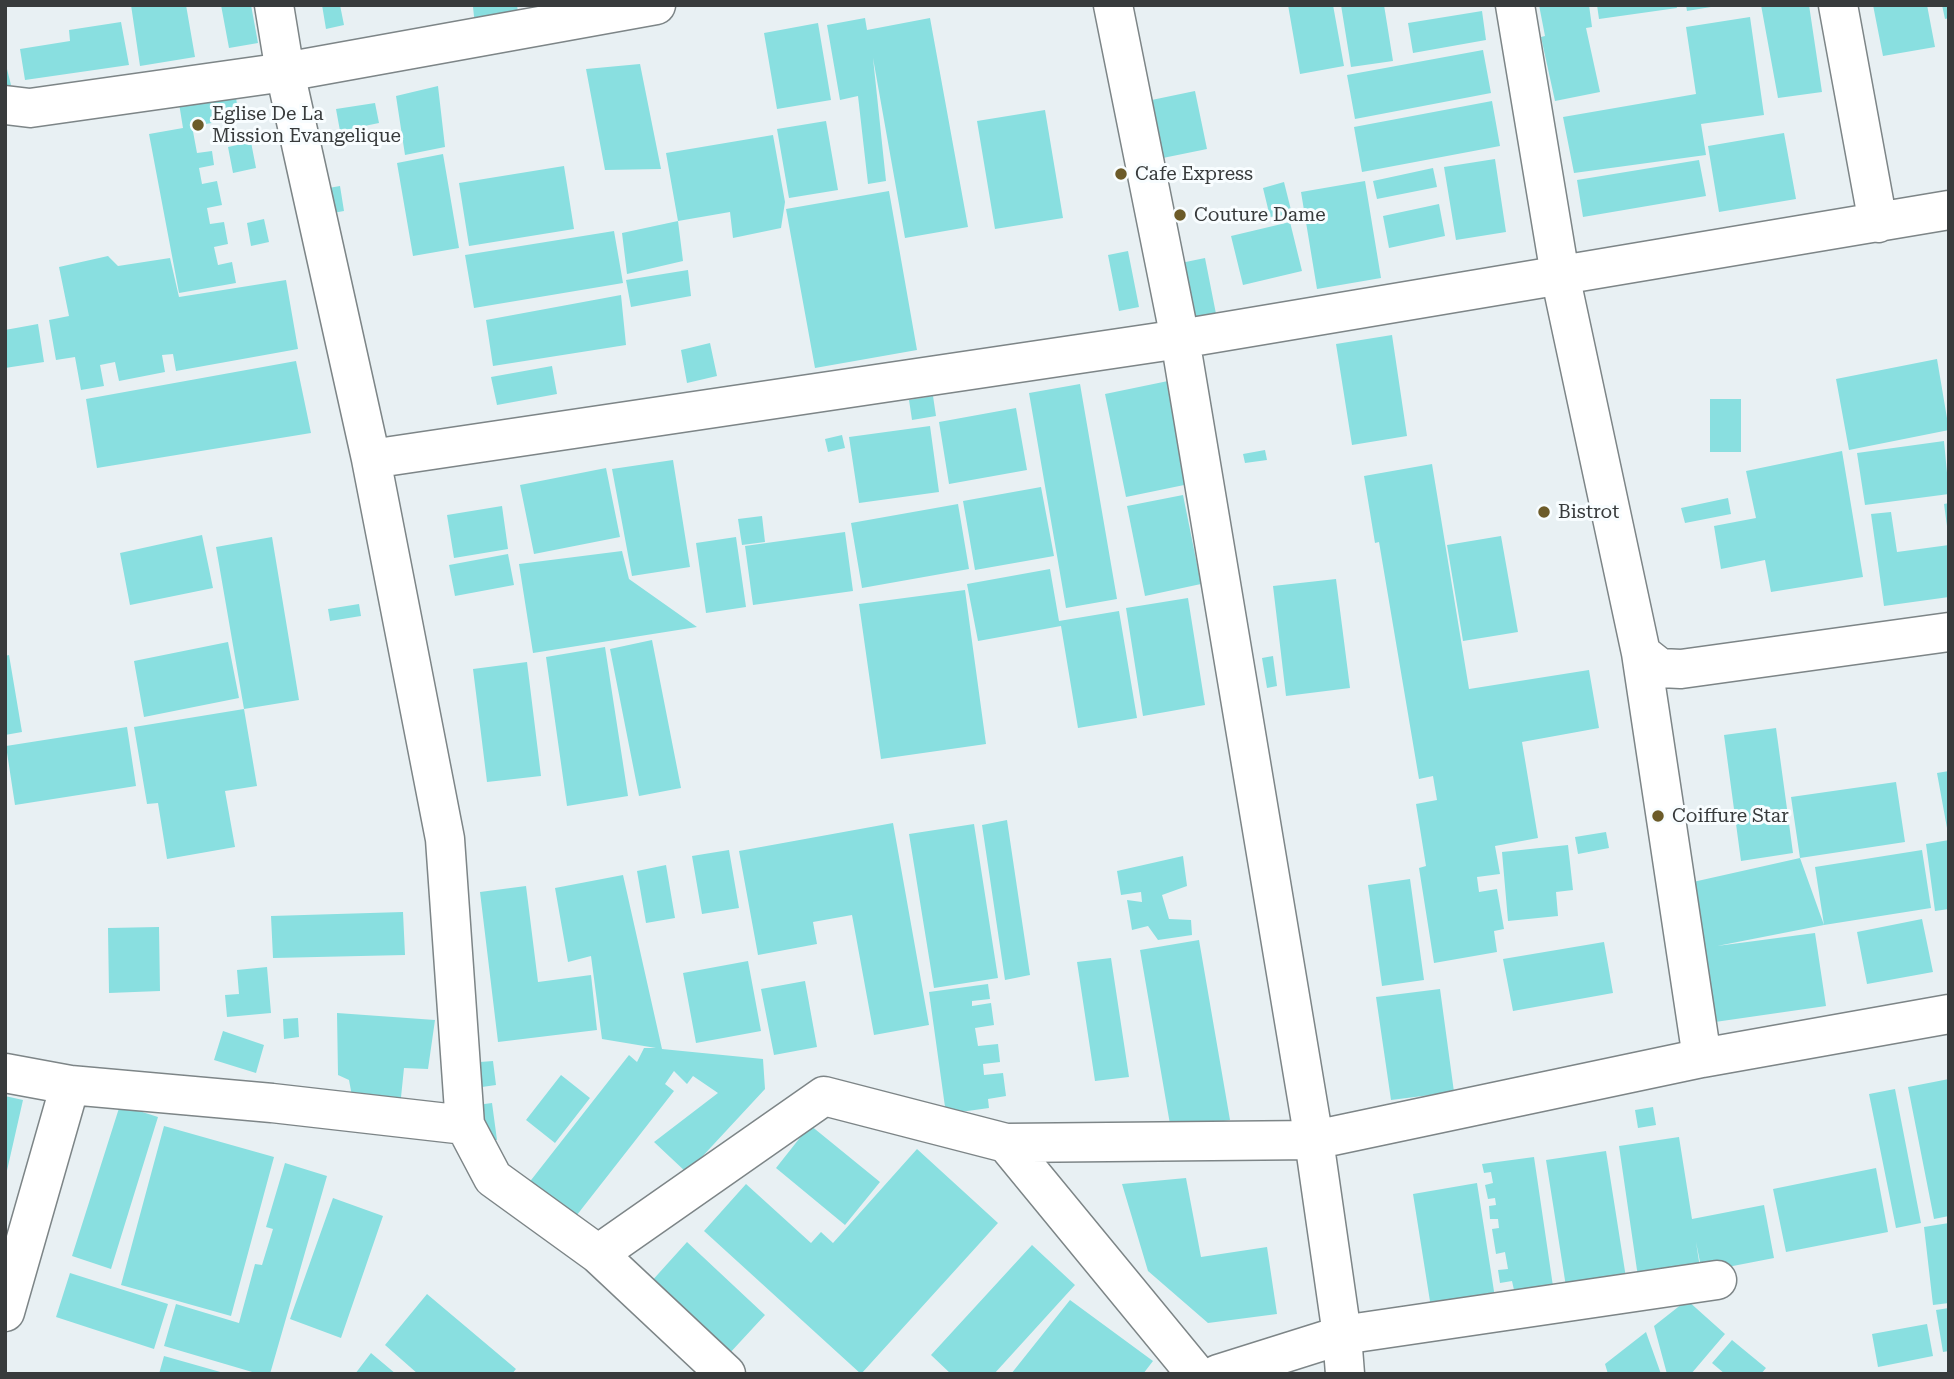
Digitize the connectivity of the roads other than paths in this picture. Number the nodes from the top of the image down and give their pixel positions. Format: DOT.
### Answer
graph roads {
  1 [pos="274,5"];
  2 [pos="656,5"];
  3 [pos="1114,5"];
  4 [pos="1515,5"];
  5 [pos="1838,5"];
  6 [pos="285,72"];
  7 [pos="5,105"];
  8 [pos="1949,210"];
  9 [pos="1878,223"];
  10 [pos="1560,275"];
  11 [pos="1180,340"];
  12 [pos="371,459"];
  13 [pos="1949,632"];
  14 [pos="1641,653"];
  15 [pos="1949,1014"];
  16 [pos="1702,1058"];
  17 [pos="5,1073"];
  18 [pos="69,1085"];
  19 [pos="465,1125"];
  20 [pos="1314,1139"];
  21 [pos="1006,1143"];
  22 [pos="598,1254"];
  23 [pos="1717,1280"];
  24 [pos="5,1312"];
  25 [pos="1342,1335"];
  26 [pos="687,1361"];
  27 [pos="726,1374"];
  28 [pos="1196,1374"];
  29 [pos="1218,1374"];
  30 [pos="1345,1374"];
  1 -- 6 [label="street"];
  2 -- 6 [label="street"];
  3 -- 11 [label="street"];
  4 -- 10 [label="street"];
  5 -- 9 [label="street"];
  6 -- 7 [label="street"];
  6 -- 12 [label="street"];
  8 -- 9 [label="street"];
  9 -- 10 [label="street"];
  10 -- 11 [label="street"];
  10 -- 14 [label="street"];
  11 -- 12 [label="street"];
  11 -- 20 [label="street"];
  12 -- 19 [label="street"];
  13 -- 14 [label="street"];
  14 -- 16 [label="street"];
  15 -- 16 [label="street"];
  16 -- 20 [label="street"];
  17 -- 18 [label="street"];
  18 -- 19 [label="street"];
  18 -- 24 [label="street"];
  19 -- 22 [label="street"];
  20 -- 21 [label="street"];
  20 -- 25 [label="street"];
  21 -- 22 [label="street"];
  21 -- 28 [label="street"];
  22 -- 26 [label="street"];
  23 -- 25 [label="street"];
  25 -- 29 [label="street"];
  25 -- 30 [label="street"];
  26 -- 27 [label="street"];
}
